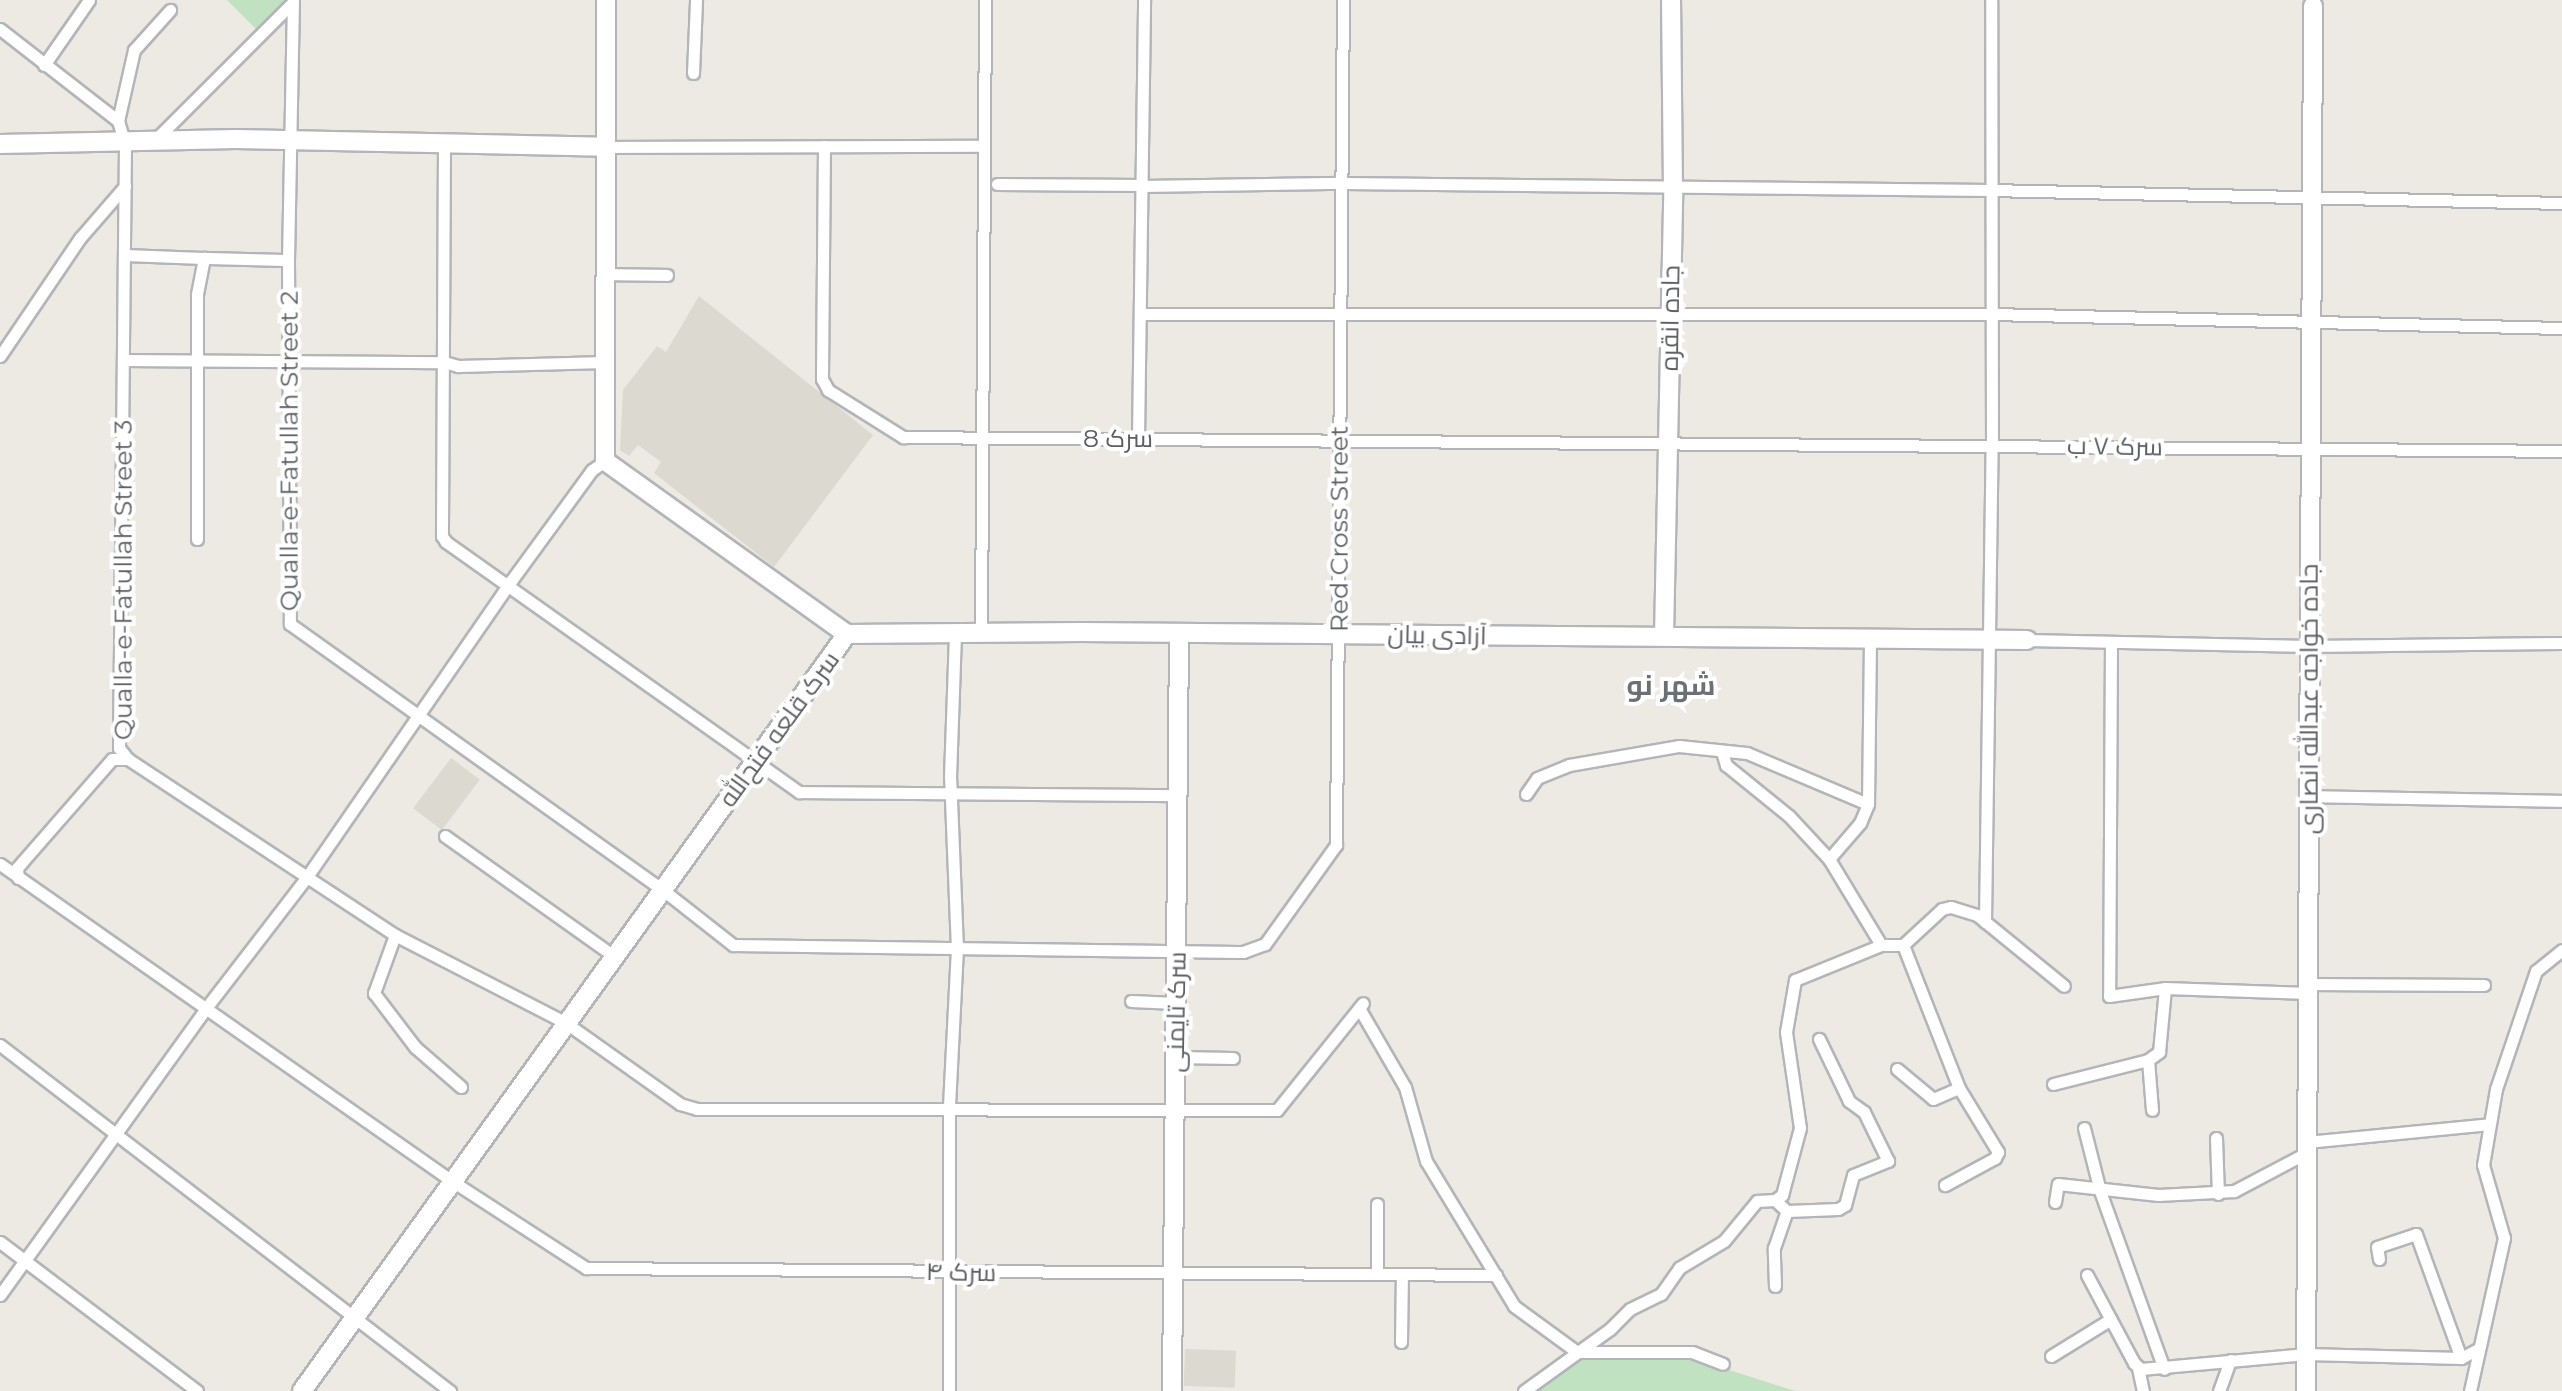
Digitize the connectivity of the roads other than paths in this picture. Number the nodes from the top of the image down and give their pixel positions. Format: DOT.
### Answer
graph roads {
  1 [pos="89,0"];
  2 [pos="606,0"];
  3 [pos="696,0"];
  4 [pos="985,0"];
  5 [pos="1144,0"];
  6 [pos="1343,0"];
  7 [pos="1671,0"];
  8 [pos="1992,0"];
  9 [pos="293,1"];
  10 [pos="2313,2"];
  11 [pos="170,10"];
  12 [pos="0,28"];
  13 [pos="44,65"];
  14 [pos="693,72"];
  15 [pos="118,121"];
  16 [pos="292,140"];
  17 [pos="154,141"];
  18 [pos="0,144"];
  19 [pos="126,144"];
  20 [pos="444,146"];
  21 [pos="824,146"];
  22 [pos="984,146"];
  23 [pos="604,147"];
  24 [pos="1344,183"];
  25 [pos="997,184"];
  26 [pos="1142,185"];
  27 [pos="125,186"];
  28 [pos="1673,189"];
  29 [pos="1989,190"];
  30 [pos="2312,197"];
  31 [pos="2562,202"];
  32 [pos="124,255"];
  33 [pos="204,258"];
  34 [pos="288,260"];
  35 [pos="604,274"];
  36 [pos="666,274"];
  37 [pos="1140,314"];
  38 [pos="1669,314"];
  39 [pos="1992,314"];
  40 [pos="1340,317"];
  41 [pos="2311,320"];
  42 [pos="2562,328"];
  43 [pos="0,356"];
  44 [pos="123,360"];
  45 [pos="198,360"];
  46 [pos="288,362"];
  47 [pos="444,362"];
  48 [pos="605,362"];
  49 [pos="982,438"];
  50 [pos="1138,438"];
  51 [pos="1339,440"];
  52 [pos="1668,444"];
  53 [pos="1992,444"];
  54 [pos="2311,447"];
  55 [pos="2562,451"];
  56 [pos="605,461"];
  57 [pos="196,540"];
  58 [pos="507,587"];
  59 [pos="954,632"];
  60 [pos="981,632"];
  61 [pos="1179,633"];
  62 [pos="848,634"];
  63 [pos="1338,634"];
  64 [pos="1664,636"];
  65 [pos="1870,639"];
  66 [pos="1986,640"];
  67 [pos="2027,640"];
  68 [pos="2111,642"];
  69 [pos="2562,643"];
  70 [pos="2310,646"];
  71 [pos="419,714"];
  72 [pos="1722,752"];
  73 [pos="128,759"];
  74 [pos="754,762"];
  75 [pos="952,791"];
  76 [pos="1526,794"];
  77 [pos="1178,795"];
  78 [pos="2309,796"];
  79 [pos="2562,801"];
  80 [pos="1868,804"];
  81 [pos="444,836"];
  82 [pos="1829,858"];
  83 [pos="0,864"];
  84 [pos="18,878"];
  85 [pos="306,878"];
  86 [pos="663,890"];
  87 [pos="1985,922"];
  88 [pos="395,935"];
  89 [pos="1882,945"];
  90 [pos="1903,945"];
  91 [pos="956,948"];
  92 [pos="2562,950"];
  93 [pos="1176,951"];
  94 [pos="614,956"];
  95 [pos="2484,984"];
  96 [pos="2064,986"];
  97 [pos="2165,988"];
  98 [pos="2308,988"];
  99 [pos="1131,1002"];
  100 [pos="1176,1003"];
  101 [pos="206,1008"];
  102 [pos="566,1023"];
  103 [pos="1818,1038"];
  104 [pos="0,1045"];
  105 [pos="1175,1057"];
  106 [pos="1232,1058"];
  107 [pos="2148,1060"];
  108 [pos="1898,1069"];
  109 [pos="2053,1084"];
  110 [pos="462,1087"];
  111 [pos="1959,1088"];
  112 [pos="949,1106"];
  113 [pos="1175,1109"];
  114 [pos="2152,1110"];
  115 [pos="2489,1124"];
  116 [pos="2084,1128"];
  117 [pos="116,1135"];
  118 [pos="2216,1138"];
  119 [pos="2307,1147"];
  120 [pos="452,1181"];
  121 [pos="1945,1185"];
  122 [pos="2100,1192"];
  123 [pos="2218,1194"];
  124 [pos="1774,1200"];
  125 [pos="2055,1202"];
  126 [pos="1378,1204"];
  127 [pos="1787,1211"];
  128 [pos="0,1242"];
  129 [pos="26,1259"];
  130 [pos="2379,1259"];
  131 [pos="1172,1272"];
  132 [pos="950,1273"];
  133 [pos="1377,1273"];
  134 [pos="1402,1274"];
  135 [pos="1496,1275"];
  136 [pos="2087,1275"];
  137 [pos="1775,1286"];
  138 [pos="0,1295"];
  139 [pos="355,1318"];
  140 [pos="2110,1319"];
  141 [pos="1401,1342"];
  142 [pos="2478,1349"];
  143 [pos="1578,1352"];
  144 [pos="2306,1354"];
  145 [pos="2051,1356"];
  146 [pos="2460,1358"];
  147 [pos="2230,1360"];
  148 [pos="1723,1364"];
  149 [pos="2138,1368"];
  150 [pos="2164,1369"];
  151 [pos="197,1391"];
  152 [pos="302,1391"];
  153 [pos="450,1391"];
  154 [pos="949,1391"];
  155 [pos="1172,1391"];
  156 [pos="1524,1391"];
  157 [pos="2142,1391"];
  158 [pos="2220,1391"];
  159 [pos="2306,1391"];
  160 [pos="2470,1391"];
  1 -- 13 [label="street"];
  2 -- 23 [label="main road"];
  3 -- 14 [label="street"];
  4 -- 22 [label="street"];
  5 -- 26 [label="street"];
  6 -- 24 [label="street, Red Cross Street"];
  7 -- 28 [label="main road, جاده انقره"];
  8 -- 29 [label="street"];
  9 -- 16 [label="street, Qualla-e-Fatullah Street 2"];
  9 -- 17 [label="street"];
  10 -- 30 [label="main road, جاده خواجه عبدالله انصاری"];
  11 -- 15 [label="street"];
  12 -- 13 [label="street"];
  13 -- 15 [label="street"];
  15 -- 19 [label="street"];
  16 -- 17 [label="main road"];
  16 -- 20 [label="main road"];
  16 -- 34 [label="street, Qualla-e-Fatullah Street 2"];
  17 -- 19 [label="main road"];
  18 -- 19 [label="main road"];
  19 -- 27 [label="street, Qualla-e-Fatullah Street 3"];
  20 -- 23 [label="main road"];
  20 -- 47 [label="street"];
  21 -- 22 [label="street"];
  21 -- 23 [label="street"];
  21 -- 49 [label="street, سرک 8"];
  22 -- 49 [label="street"];
  23 -- 35 [label="main road"];
  24 -- 26 [label="street"];
  24 -- 28 [label="street"];
  24 -- 40 [label="street, Red Cross Street"];
  25 -- 26 [label="street"];
  26 -- 37 [label="street"];
  27 -- 32 [label="street, Qualla-e-Fatullah Street 3"];
  27 -- 43 [label="street"];
  28 -- 29 [label="street"];
  28 -- 38 [label="main road, جاده انقره"];
  29 -- 30 [label="street"];
  29 -- 39 [label="street"];
  30 -- 31 [label="street"];
  30 -- 41 [label="main road, جاده خواجه عبدالله انصاری"];
  32 -- 33 [label="street"];
  32 -- 44 [label="street, Qualla-e-Fatullah Street 3"];
  33 -- 34 [label="street"];
  33 -- 45 [label="street"];
  34 -- 46 [label="street, Qualla-e-Fatullah Street 2"];
  35 -- 36 [label="street"];
  35 -- 48 [label="main road"];
  37 -- 40 [label="street"];
  37 -- 50 [label="street"];
  38 -- 39 [label="street"];
  38 -- 40 [label="street"];
  38 -- 52 [label="main road, جاده انقره"];
  39 -- 41 [label="street"];
  39 -- 53 [label="street"];
  40 -- 51 [label="street, Red Cross Street"];
  41 -- 42 [label="street"];
  41 -- 54 [label="main road, جاده خواجه عبدالله انصاری"];
  44 -- 45 [label="street"];
  44 -- 73 [label="street, Qualla-e-Fatullah Street 3"];
  45 -- 46 [label="street"];
  45 -- 57 [label="street"];
  46 -- 47 [label="street"];
  46 -- 71 [label="street, Qualla-e-Fatullah Street 2"];
  47 -- 48 [label="street"];
  47 -- 58 [label="street"];
  48 -- 56 [label="main road"];
  49 -- 50 [label="street, سرک 8"];
  49 -- 60 [label="street"];
  50 -- 51 [label="street, سرک 8"];
  51 -- 52 [label="street, سرک 8"];
  51 -- 63 [label="street, Red Cross Street"];
  52 -- 53 [label="street, سرک ۷ ب"];
  52 -- 64 [label="main road, جاده انقره"];
  53 -- 54 [label="street, سرک ۷ ب"];
  53 -- 66 [label="street"];
  54 -- 55 [label="street, سرک ۷ ب"];
  54 -- 70 [label="main road, جاده خواجه عبدالله انصاری"];
  56 -- 58 [label="street"];
  56 -- 62 [label="main road, سرک قلعه فتح‌الله"];
  58 -- 71 [label="street"];
  58 -- 74 [label="street"];
  59 -- 60 [label="main road, آزادی بیان"];
  59 -- 62 [label="main road, آزادی بیان"];
  59 -- 75 [label="street"];
  60 -- 61 [label="main road, آزادی بیان"];
  61 -- 63 [label="main road, آزادی بیان"];
  61 -- 77 [label="main road, سرک تایمنی"];
  62 -- 74 [label="main road, سرک قلعه فتح‌الله"];
  63 -- 64 [label="main road, آزادی بیان"];
  63 -- 93 [label="street, Red Cross Street"];
  64 -- 65 [label="main road, آزادی بیان"];
  65 -- 66 [label="main road, آزادی بیان"];
  65 -- 80 [label="street"];
  66 -- 67 [label="main road, آزادی بیان"];
  66 -- 87 [label="street"];
  67 -- 68 [label="street"];
  68 -- 70 [label="street"];
  68 -- 97 [label="street"];
  69 -- 70 [label="street"];
  70 -- 78 [label="main road, جاده خواجه عبدالله انصاری"];
  71 -- 85 [label="street"];
  71 -- 86 [label="street, Qualla-e-Fatullah Street 2"];
  72 -- 76 [label="street"];
  72 -- 80 [label="street"];
  72 -- 82 [label="street"];
  73 -- 84 [label="street"];
  73 -- 85 [label="street, Qualla-e-Fatullah Street 3"];
  74 -- 75 [label="street"];
  74 -- 86 [label="main road, سرک قلعه فتح‌الله"];
  75 -- 77 [label="street"];
  75 -- 91 [label="street"];
  77 -- 93 [label="main road, سرک تایمنی"];
  78 -- 79 [label="street"];
  78 -- 98 [label="main road, جاده خواجه عبدالله انصاری"];
  80 -- 82 [label="street"];
  81 -- 94 [label="street"];
  82 -- 89 [label="street"];
  83 -- 84 [label="street, سرک ۴"];
  84 -- 101 [label="street, سرک ۴"];
  85 -- 88 [label="street, Qualla-e-Fatullah Street 3"];
  85 -- 101 [label="street"];
  86 -- 91 [label="street, Qualla-e-Fatullah Street 2"];
  86 -- 94 [label="main road, سرک قلعه فتح‌الله"];
  87 -- 90 [label="street"];
  87 -- 96 [label="street"];
  88 -- 102 [label="street, Qualla-e-Fatullah Street 3"];
  88 -- 110 [label="street"];
  89 -- 90 [label="street"];
  89 -- 124 [label="street"];
  90 -- 111 [label="street"];
  91 -- 93 [label="street, Red Cross Street"];
  91 -- 112 [label="street"];
  92 -- 115 [label="street"];
  93 -- 100 [label="main road, سرک تایمنی"];
  94 -- 102 [label="main road, سرک قلعه فتح‌الله"];
  95 -- 98 [label="street"];
  97 -- 98 [label="street"];
  97 -- 107 [label="street"];
  98 -- 119 [label="main road, جاده خواجه عبدالله انصاری"];
  99 -- 100 [label="street"];
  100 -- 105 [label="main road, سرک تایمنی"];
  101 -- 117 [label="street"];
  101 -- 120 [label="street, سرک ۴"];
  102 -- 112 [label="street, Qualla-e-Fatullah Street 3"];
  102 -- 120 [label="main road, سرک قلعه فتح‌الله"];
  103 -- 127 [label="street"];
  104 -- 117 [label="street"];
  105 -- 106 [label="street"];
  105 -- 113 [label="main road, سرک تایمنی"];
  107 -- 109 [label="street"];
  107 -- 114 [label="street"];
  108 -- 111 [label="street"];
  111 -- 121 [label="street"];
  112 -- 113 [label="street, Qualla-e-Fatullah Street 3"];
  112 -- 132 [label="street"];
  113 -- 131 [label="main road, سرک تایمنی"];
  113 -- 135 [label="street, Qualla-e-Fatullah Street 3"];
  115 -- 119 [label="street"];
  115 -- 142 [label="street"];
  116 -- 122 [label="street"];
  117 -- 129 [label="street"];
  117 -- 139 [label="street"];
  118 -- 123 [label="street"];
  119 -- 123 [label="street"];
  119 -- 144 [label="main road, جاده خواجه عبدالله انصاری"];
  120 -- 132 [label="street, سرک ۴"];
  120 -- 139 [label="main road, سرک قلعه فتح‌الله"];
  122 -- 123 [label="street"];
  122 -- 125 [label="street"];
  122 -- 150 [label="street"];
  124 -- 127 [label="street"];
  124 -- 143 [label="street"];
  126 -- 133 [label="street"];
  127 -- 137 [label="street"];
  128 -- 129 [label="street"];
  129 -- 138 [label="street"];
  129 -- 151 [label="street"];
  130 -- 146 [label="street"];
  131 -- 132 [label="street, سرک ۴"];
  131 -- 133 [label="street, سرک ۴"];
  131 -- 155 [label="main road, سرک تایمنی"];
  132 -- 154 [label="street"];
  133 -- 134 [label="street, سرک ۴"];
  134 -- 135 [label="street, سرک ۴"];
  134 -- 141 [label="street"];
  135 -- 143 [label="street"];
  136 -- 140 [label="street"];
  139 -- 152 [label="main road, سرک قلعه فتح‌الله"];
  139 -- 153 [label="street"];
  140 -- 145 [label="street"];
  140 -- 149 [label="street"];
  142 -- 146 [label="street"];
  142 -- 160 [label="street"];
  143 -- 148 [label="street"];
  143 -- 156 [label="street"];
  144 -- 146 [label="street"];
  144 -- 147 [label="street"];
  144 -- 159 [label="main road, جاده خواجه عبدالله انصاری"];
  147 -- 150 [label="street"];
  147 -- 158 [label="street"];
  149 -- 150 [label="street"];
  149 -- 157 [label="street"];
}
